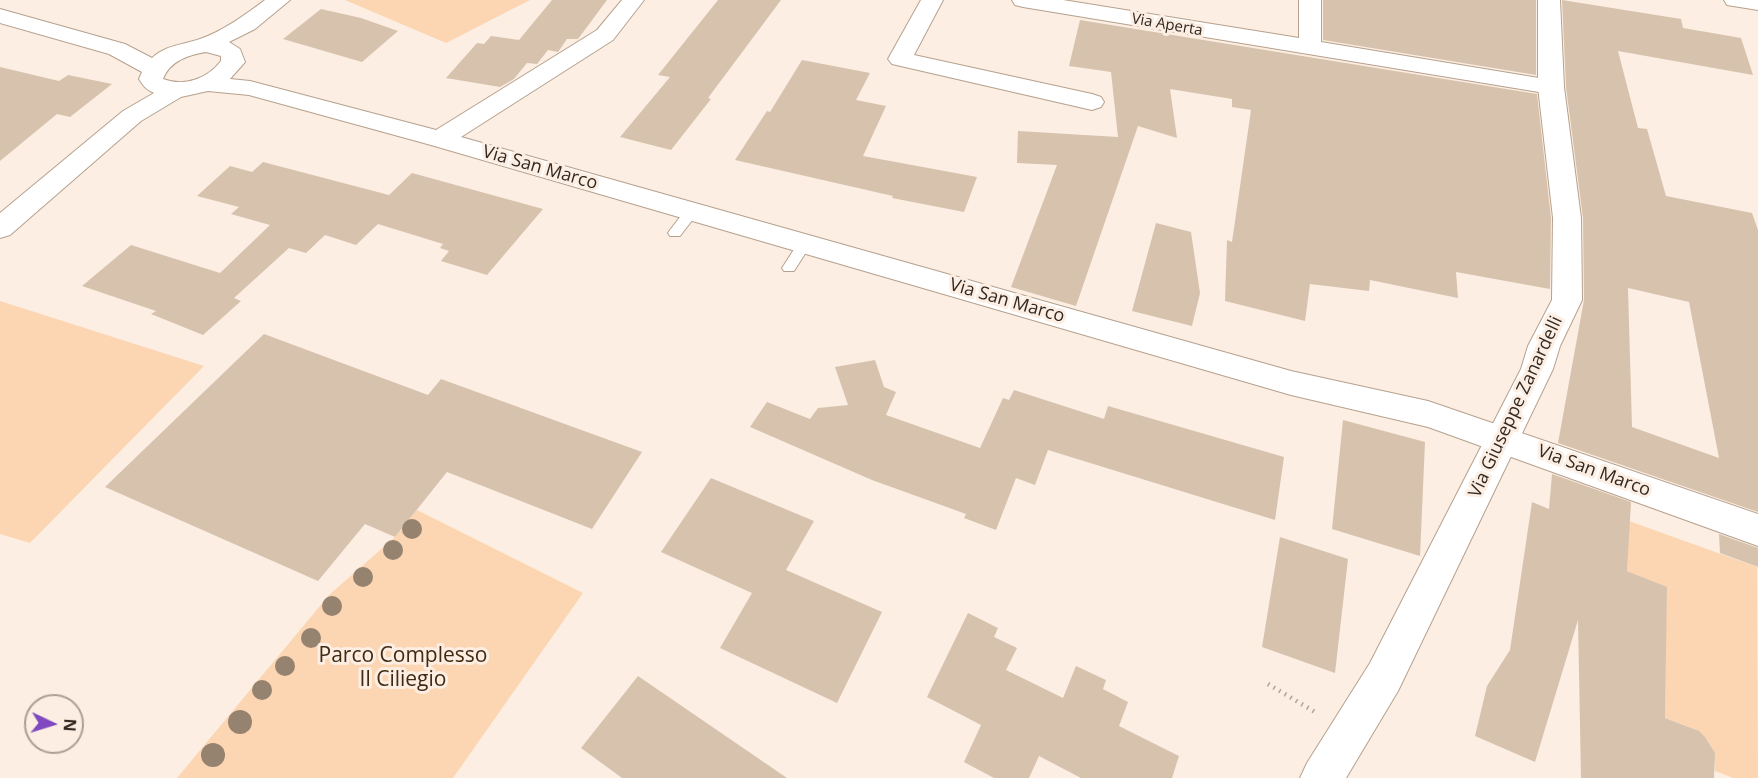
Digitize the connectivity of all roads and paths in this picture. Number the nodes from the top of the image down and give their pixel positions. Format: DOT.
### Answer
graph roads {
  1 [pos="279,0"];
  2 [pos="633,0"];
  3 [pos="932,0"];
  4 [pos="1023,0"];
  5 [pos="1310,0"];
  6 [pos="1549,0"];
  7 [pos="1735,0"];
  8 [pos="1758,3"];
  9 [pos="1,17"];
  10 [pos="247,24"];
  11 [pos="206,45"];
  12 [pos="1310,49"];
  13 [pos="117,50"];
  14 [pos="173,54"];
  15 [pos="229,62"];
  16 [pos="161,81"];
  17 [pos="206,84"];
  18 [pos="1551,87"];
  19 [pos="250,88"];
  20 [pos="1092,102"];
  21 [pos="440,139"];
  22 [pos="0,228"];
  23 [pos="1503,438"];
  24 [pos="1758,530"];
  25 [pos="1268,684"];
  26 [pos="1315,712"];
  27 [pos="1322,778"];
  1 -- 10 [label="street"];
  2 -- 21 [label="street"];
  3 -- 20 [label="street"];
  4 -- 12 [label="street, Via Aperta"];
  5 -- 12 [label="street"];
  6 -- 18 [label="street, Via Giuseppe Zanardelli"];
  7 -- 8 [label="street"];
  9 -- 13 [label="street"];
  10 -- 11 [label="street"];
  10 -- 15 [label="street"];
  11 -- 14 [label="street"];
  11 -- 15 [label="street, Via San Marco"];
  12 -- 18 [label="street, Via Aperta"];
  13 -- 14 [label="street"];
  13 -- 16 [label="street"];
  14 -- 16 [label="street"];
  15 -- 17 [label="street, Via San Marco"];
  15 -- 19 [label="street, Via San Marco"];
  16 -- 17 [label="street, Via San Marco"];
  16 -- 22 [label="street"];
  17 -- 19 [label="street, Via San Marco"];
  18 -- 23 [label="street, Via Giuseppe Zanardelli"];
  19 -- 21 [label="street, Via San Marco"];
  21 -- 23 [label="street, Via San Marco"];
  23 -- 24 [label="street, Via San Marco"];
  23 -- 27 [label="street, Via Giuseppe Zanardelli"];
  25 -- 26 [label="path"];
}
